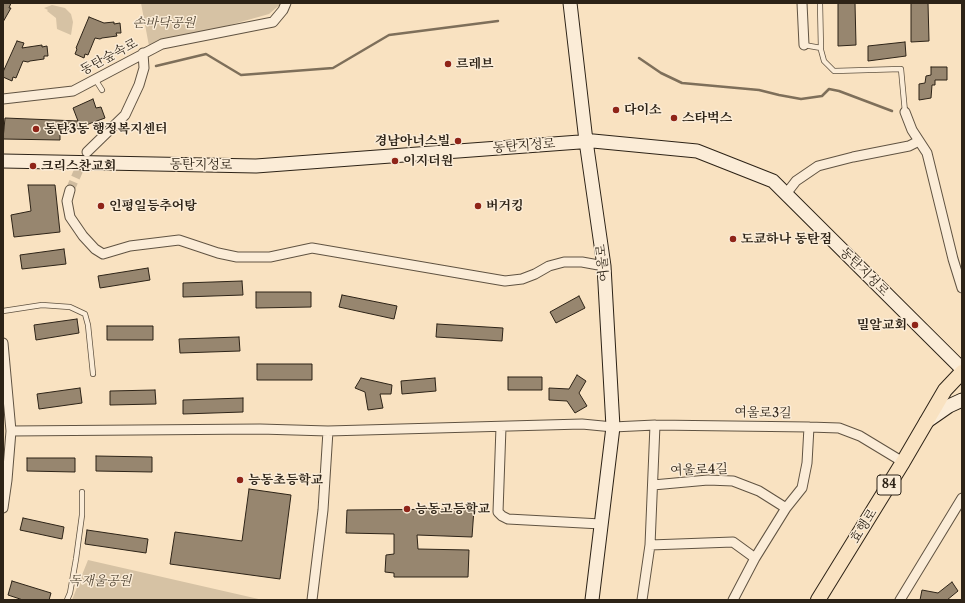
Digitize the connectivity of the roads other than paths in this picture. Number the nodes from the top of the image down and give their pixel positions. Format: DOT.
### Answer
graph roads {
  1 [pos="286,3"];
  2 [pos="570,3"];
  3 [pos="802,3"];
  4 [pos="820,3"];
  5 [pos="804,45"];
  6 [pos="821,48"];
  7 [pos="143,53"];
  8 [pos="95,79"];
  9 [pos="102,90"];
  10 [pos="3,99"];
  11 [pos="905,112"];
  12 [pos="586,141"];
  13 [pos="919,141"];
  14 [pos="87,152"];
  15 [pos="3,161"];
  16 [pos="70,190"];
  17 [pos="786,194"];
  18 [pos="604,266"];
  19 [pos="962,288"];
  20 [pos="3,312"];
  21 [pos="3,343"];
  22 [pos="962,369"];
  23 [pos="962,372"];
  24 [pos="93,374"];
  25 [pos="962,400"];
  26 [pos="924,424"];
  27 [pos="655,425"];
  28 [pos="501,427"];
  29 [pos="613,427"];
  30 [pos="808,427"];
  31 [pos="11,431"];
  32 [pos="328,431"];
  33 [pos="903,462"];
  34 [pos="653,485"];
  35 [pos="82,492"];
  36 [pos="962,498"];
  37 [pos="3,508"];
  38 [pos="786,508"];
  39 [pos="601,524"];
  40 [pos="650,545"];
  41 [pos="755,558"];
  42 [pos="67,600"];
  43 [pos="312,600"];
  44 [pos="592,600"];
  45 [pos="642,600"];
  46 [pos="733,600"];
  47 [pos="818,600"];
  48 [pos="900,600"];
  1 -- 7 [label="street, 동탄숲속로"];
  2 -- 12 [label="main road, 여울로"];
  3 -- 5 [label="street"];
  4 -- 6 [label="lane"];
  5 -- 6 [label="lane"];
  6 -- 11 [label="lane"];
  7 -- 8 [label="street, 동탄숲속로"];
  7 -- 14 [label="street"];
  8 -- 9 [label="lane"];
  8 -- 10 [label="street, 동탄숲속로"];
  11 -- 13 [label="street"];
  12 -- 15 [label="main road, 동탄지성로"];
  12 -- 17 [label="main road, 동탄지성로"];
  12 -- 18 [label="main road, 여울로"];
  13 -- 17 [label="street"];
  13 -- 19 [label="street"];
  16 -- 18 [label="street"];
  17 -- 22 [label="main road, 동탄지성로"];
  18 -- 29 [label="main road, 여울로"];
  20 -- 24 [label="lane"];
  21 -- 31 [label="street"];
  23 -- 26 [label="main road, 효행로 / 84"];
  25 -- 26 [label="main road"];
  26 -- 33 [label="main road, 효행로 / 84"];
  27 -- 29 [label="street, 여울로3길"];
  27 -- 30 [label="street, 여울로3길"];
  27 -- 34 [label="street"];
  28 -- 29 [label="street, 여울로3길"];
  28 -- 32 [label="street, 여울로3길"];
  28 -- 39 [label="street"];
  29 -- 39 [label="main road, 여울로"];
  30 -- 33 [label="street, 여울로3길"];
  30 -- 38 [label="street"];
  31 -- 32 [label="street, 여울로3길"];
  31 -- 37 [label="street"];
  32 -- 43 [label="street"];
  33 -- 47 [label="main road, 효행로 / 84"];
  34 -- 38 [label="street, 여울로4길"];
  34 -- 40 [label="street"];
  35 -- 42 [label="lane"];
  36 -- 48 [label="street"];
  38 -- 41 [label="street"];
  39 -- 44 [label="main road, 여울로"];
  40 -- 41 [label="street"];
  40 -- 45 [label="street"];
  41 -- 46 [label="street"];
}
